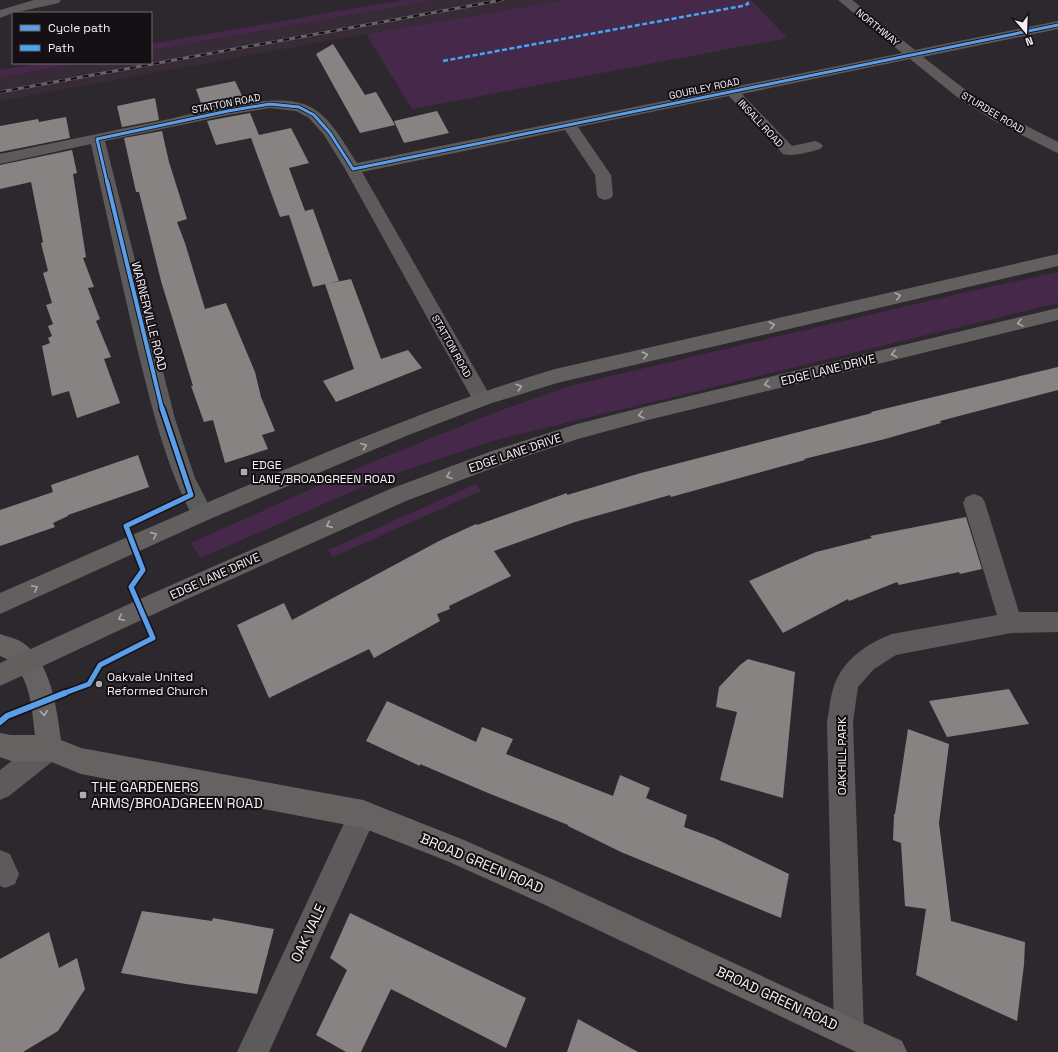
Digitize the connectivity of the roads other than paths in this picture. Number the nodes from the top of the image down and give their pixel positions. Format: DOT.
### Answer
graph roads {
  1 [pos="55,0"];
  2 [pos="844,0"];
  3 [pos="0,14"];
  4 [pos="1058,25"];
  5 [pos="912,55"];
  6 [pos="732,91"];
  7 [pos="569,125"];
  8 [pos="97,139"];
  9 [pos="816,146"];
  10 [pos="1058,148"];
  11 [pos="0,159"];
  12 [pos="353,169"];
  13 [pos="606,195"];
  14 [pos="1058,260"];
  15 [pos="1058,314"];
  16 [pos="482,399"];
  17 [pos="974,503"];
  18 [pos="202,513"];
  19 [pos="0,604"];
  20 [pos="1058,622"];
  21 [pos="1011,623"];
  22 [pos="0,645"];
  23 [pos="28,662"];
  24 [pos="0,675"];
  25 [pos="0,745"];
  26 [pos="49,748"];
  27 [pos="0,787"];
  28 [pos="363,814"];
  29 [pos="849,1032"];
  30 [pos="253,1052"];
  31 [pos="891,1052"];
  1 -- 3 [label="street"];
  2 -- 5 [label="street, NORTHWAY"];
  4 -- 5 [label="street, GOURLEY ROAD"];
  5 -- 6 [label="street, GOURLEY ROAD"];
  5 -- 10 [label="street, STURDEE ROAD"];
  6 -- 7 [label="street, GOURLEY ROAD"];
  6 -- 9 [label="street, INSALL ROAD"];
  7 -- 12 [label="street, GOURLEY ROAD"];
  7 -- 13 [label="street"];
  8 -- 11 [label="street"];
  8 -- 12 [label="street, STATTON ROAD"];
  8 -- 18 [label="street, WARNERVILLE ROAD"];
  12 -- 16 [label="street, STATTON ROAD"];
  16 -- 14 [label="highway, one-way"];
  15 -- 23 [label="highway, EDGE LANE DRIVE, one-way"];
  18 -- 16 [label="highway, one-way"];
  17 -- 21 [label="street"];
  19 -- 18 [label="highway, one-way"];
  20 -- 21 [label="street, OAKHILL PARK"];
  21 -- 29 [label="street, OAKHILL PARK"];
  22 -- 23 [label="main road"];
  23 -- 24 [label="highway, EDGE LANE DRIVE"];
  23 -- 26 [label="main road, one-way"];
  25 -- 26 [label="main road, BROAD GREEN ROAD"];
  26 -- 27 [label="street"];
  26 -- 28 [label="main road, BROAD GREEN ROAD"];
  28 -- 29 [label="main road, BROAD GREEN ROAD"];
  28 -- 30 [label="street, OAK VALE"];
  29 -- 31 [label="main road, BROAD GREEN ROAD"];
}
